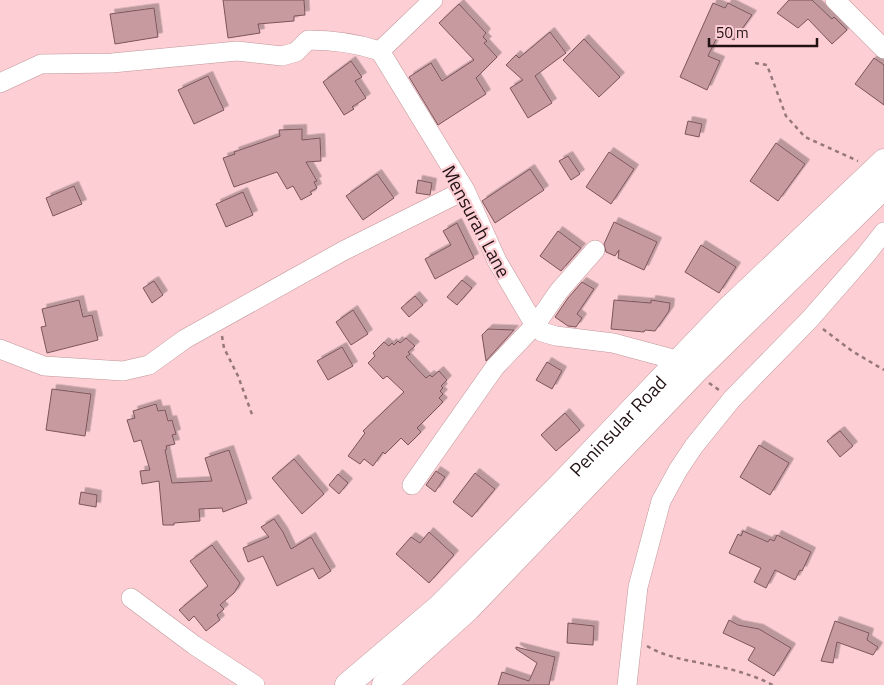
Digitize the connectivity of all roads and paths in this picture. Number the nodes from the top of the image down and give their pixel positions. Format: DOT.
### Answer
graph roads {
  1 [pos="433,0"];
  2 [pos="834,0"];
  3 [pos="884,48"];
  4 [pos="380,51"];
  5 [pos="755,63"];
  6 [pos="0,82"];
  7 [pos="881,172"];
  8 [pos="465,190"];
  9 [pos="884,232"];
  10 [pos="596,250"];
  11 [pos="220,319"];
  12 [pos="810,319"];
  13 [pos="536,324"];
  14 [pos="0,349"];
  15 [pos="687,366"];
  16 [pos="884,370"];
  17 [pos="732,400"];
  18 [pos="252,417"];
  19 [pos="412,485"];
  20 [pos="131,598"];
  21 [pos="633,630"];
  22 [pos="255,685"];
  23 [pos="347,685"];
  24 [pos="384,685"];
  25 [pos="627,685"];
  26 [pos="774,685"];
  1 -- 4 [label="street"];
  2 -- 3 [label="street"];
  4 -- 6 [label="street"];
  4 -- 8 [label="street, Mensurah Lane"];
  5 -- 7 [label="path"];
  7 -- 15 [label="main road, Peninsular Road"];
  8 -- 11 [label="street"];
  8 -- 13 [label="street, Mensurah Lane"];
  9 -- 12 [label="street"];
  10 -- 13 [label="street"];
  11 -- 14 [label="street"];
  11 -- 18 [label="path"];
  12 -- 16 [label="path"];
  12 -- 17 [label="street"];
  13 -- 15 [label="street, Mensurah Lane"];
  13 -- 19 [label="street"];
  15 -- 17 [label="path"];
  15 -- 23 [label="main road, Peninsular Road"];
  15 -- 24 [label="main road, Peninsular Road"];
  17 -- 21 [label="street"];
  20 -- 22 [label="street"];
  21 -- 25 [label="street"];
  21 -- 26 [label="path"];
}
